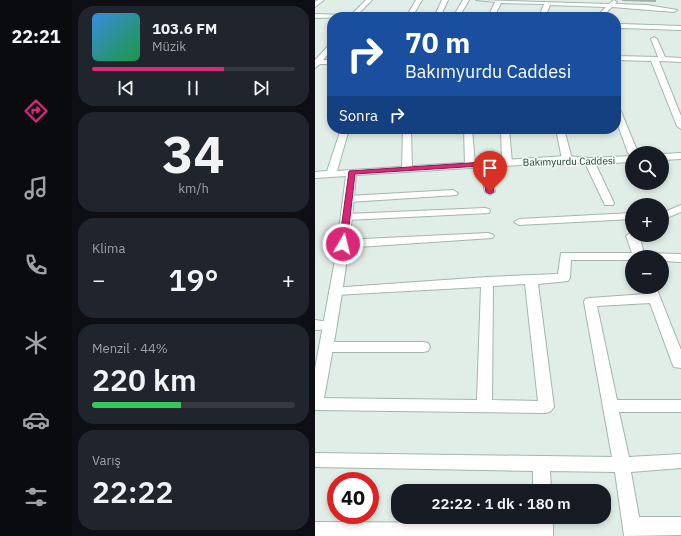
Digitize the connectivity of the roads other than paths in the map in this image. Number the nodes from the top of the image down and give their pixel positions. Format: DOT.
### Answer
graph roads {
  1 [pos="321,0"];
  2 [pos="369,0"];
  3 [pos="419,0"];
  4 [pos="445,0"];
  5 [pos="466,0"];
  6 [pos="479,0"];
  7 [pos="617,0"];
  8 [pos="499,1"];
  9 [pos="514,1"];
  10 [pos="572,2"];
  11 [pos="548,3"];
  12 [pos="315,5"];
  13 [pos="611,5"];
  14 [pos="674,10"];
  15 [pos="357,12"];
  16 [pos="412,12"];
  17 [pos="439,12"];
  18 [pos="459,12"];
  19 [pos="494,12"];
  20 [pos="544,12"];
  21 [pos="604,12"];
  22 [pos="315,16"];
  23 [pos="327,16"];
  24 [pos="621,26"];
  25 [pos="681,28"];
  26 [pos="654,39"];
  27 [pos="327,50"];
  28 [pos="621,58"];
  29 [pos="654,59"];
  30 [pos="662,59"];
  31 [pos="681,60"];
  32 [pos="327,63"];
  33 [pos="316,64"];
  34 [pos="621,122"];
  35 [pos="681,126"];
  36 [pos="343,134"];
  37 [pos="407,134"];
  38 [pos="468,134"];
  39 [pos="505,134"];
  40 [pos="561,134"];
  41 [pos="630,146"];
  42 [pos="681,156"];
  43 [pos="669,157"];
  44 [pos="567,159"];
  45 [pos="625,159"];
  46 [pos="589,161"];
  47 [pos="507,163"];
  48 [pos="484,164"];
  49 [pos="470,165"];
  50 [pos="407,169"];
  51 [pos="351,172"];
  52 [pos="331,174"];
  53 [pos="315,175"];
  54 [pos="490,192"];
  55 [pos="453,193"];
  56 [pos="349,199"];
  57 [pos="609,203"];
  58 [pos="681,208"];
  59 [pos="485,212"];
  60 [pos="669,213"];
  61 [pos="625,216"];
  62 [pos="347,217"];
  63 [pos="519,222"];
  64 [pos="488,236"];
  65 [pos="343,244"];
  66 [pos="625,257"];
  67 [pos="669,257"];
  68 [pos="681,258"];
  69 [pos="531,280"];
  70 [pos="487,281"];
  71 [pos="335,291"];
  72 [pos="645,294"];
  73 [pos="652,294"];
  74 [pos="315,325"];
  75 [pos="330,326"];
  76 [pos="327,347"];
  77 [pos="423,347"];
  78 [pos="679,363"];
  79 [pos="315,404"];
  80 [pos="484,405"];
  81 [pos="610,406"];
  82 [pos="681,406"];
  83 [pos="315,460"];
  84 [pos="681,461"];
  85 [pos="541,464"];
  86 [pos="622,465"];
  87 [pos="542,484"];
  88 [pos="681,526"];
  89 [pos="544,528"];
  90 [pos="315,531"];
  91 [pos="632,531"];
  1 -- 12 [label="street"];
  2 -- 15 [label="street"];
  3 -- 16 [label="street"];
  4 -- 17 [label="street"];
  5 -- 18 [label="street"];
  6 -- 8 [label="street"];
  7 -- 13 [label="street"];
  8 -- 9 [label="street"];
  8 -- 19 [label="street"];
  9 -- 11 [label="street"];
  10 -- 11 [label="street"];
  10 -- 13 [label="street"];
  11 -- 20 [label="street"];
  13 -- 14 [label="street"];
  13 -- 21 [label="street"];
  22 -- 23 [label="street"];
  24 -- 25 [label="street"];
  26 -- 30 [label="street"];
  27 -- 33 [label="street"];
  28 -- 29 [label="street"];
  29 -- 30 [label="street"];
  29 -- 35 [label="street"];
  30 -- 31 [label="street"];
  32 -- 33 [label="street"];
  34 -- 41 [label="street"];
  36 -- 52 [label="street"];
  37 -- 50 [label="street"];
  38 -- 49 [label="street"];
  39 -- 47 [label="street"];
  40 -- 44 [label="street"];
  42 -- 43 [label="street"];
  44 -- 46 [label="street, Bakımyurdu Caddesi"];
  44 -- 47 [label="street, Bakımyurdu Caddesi"];
  45 -- 46 [label="street, Bakımyurdu Caddesi"];
  46 -- 57 [label="street"];
  47 -- 48 [label="street, Bakımyurdu Caddesi"];
  48 -- 49 [label="street, Bakımyurdu Caddesi"];
  48 -- 54 [label="street"];
  49 -- 50 [label="street, Bakımyurdu Caddesi"];
  50 -- 51 [label="street, Bakımyurdu Caddesi"];
  51 -- 52 [label="street, Bakımyurdu Caddesi"];
  51 -- 56 [label="street"];
  52 -- 53 [label="street, Bakımyurdu Caddesi"];
  55 -- 56 [label="street"];
  56 -- 62 [label="street"];
  58 -- 60 [label="street"];
  59 -- 62 [label="street"];
  61 -- 63 [label="street"];
  62 -- 65 [label="street"];
  64 -- 65 [label="street"];
  65 -- 71 [label="street"];
  66 -- 69 [label="street"];
  67 -- 68 [label="street"];
  69 -- 70 [label="street"];
  69 -- 80 [label="street"];
  70 -- 71 [label="street"];
  70 -- 80 [label="street"];
  71 -- 75 [label="street"];
  72 -- 81 [label="street"];
  73 -- 78 [label="street"];
  74 -- 75 [label="street"];
  75 -- 76 [label="street"];
  76 -- 77 [label="street"];
  76 -- 79 [label="street"];
  79 -- 80 [label="street"];
  81 -- 82 [label="street"];
  81 -- 86 [label="street"];
  83 -- 85 [label="street"];
  84 -- 86 [label="street"];
  85 -- 86 [label="street"];
  85 -- 87 [label="street"];
  86 -- 91 [label="street"];
  88 -- 91 [label="street"];
  89 -- 90 [label="street"];
}
